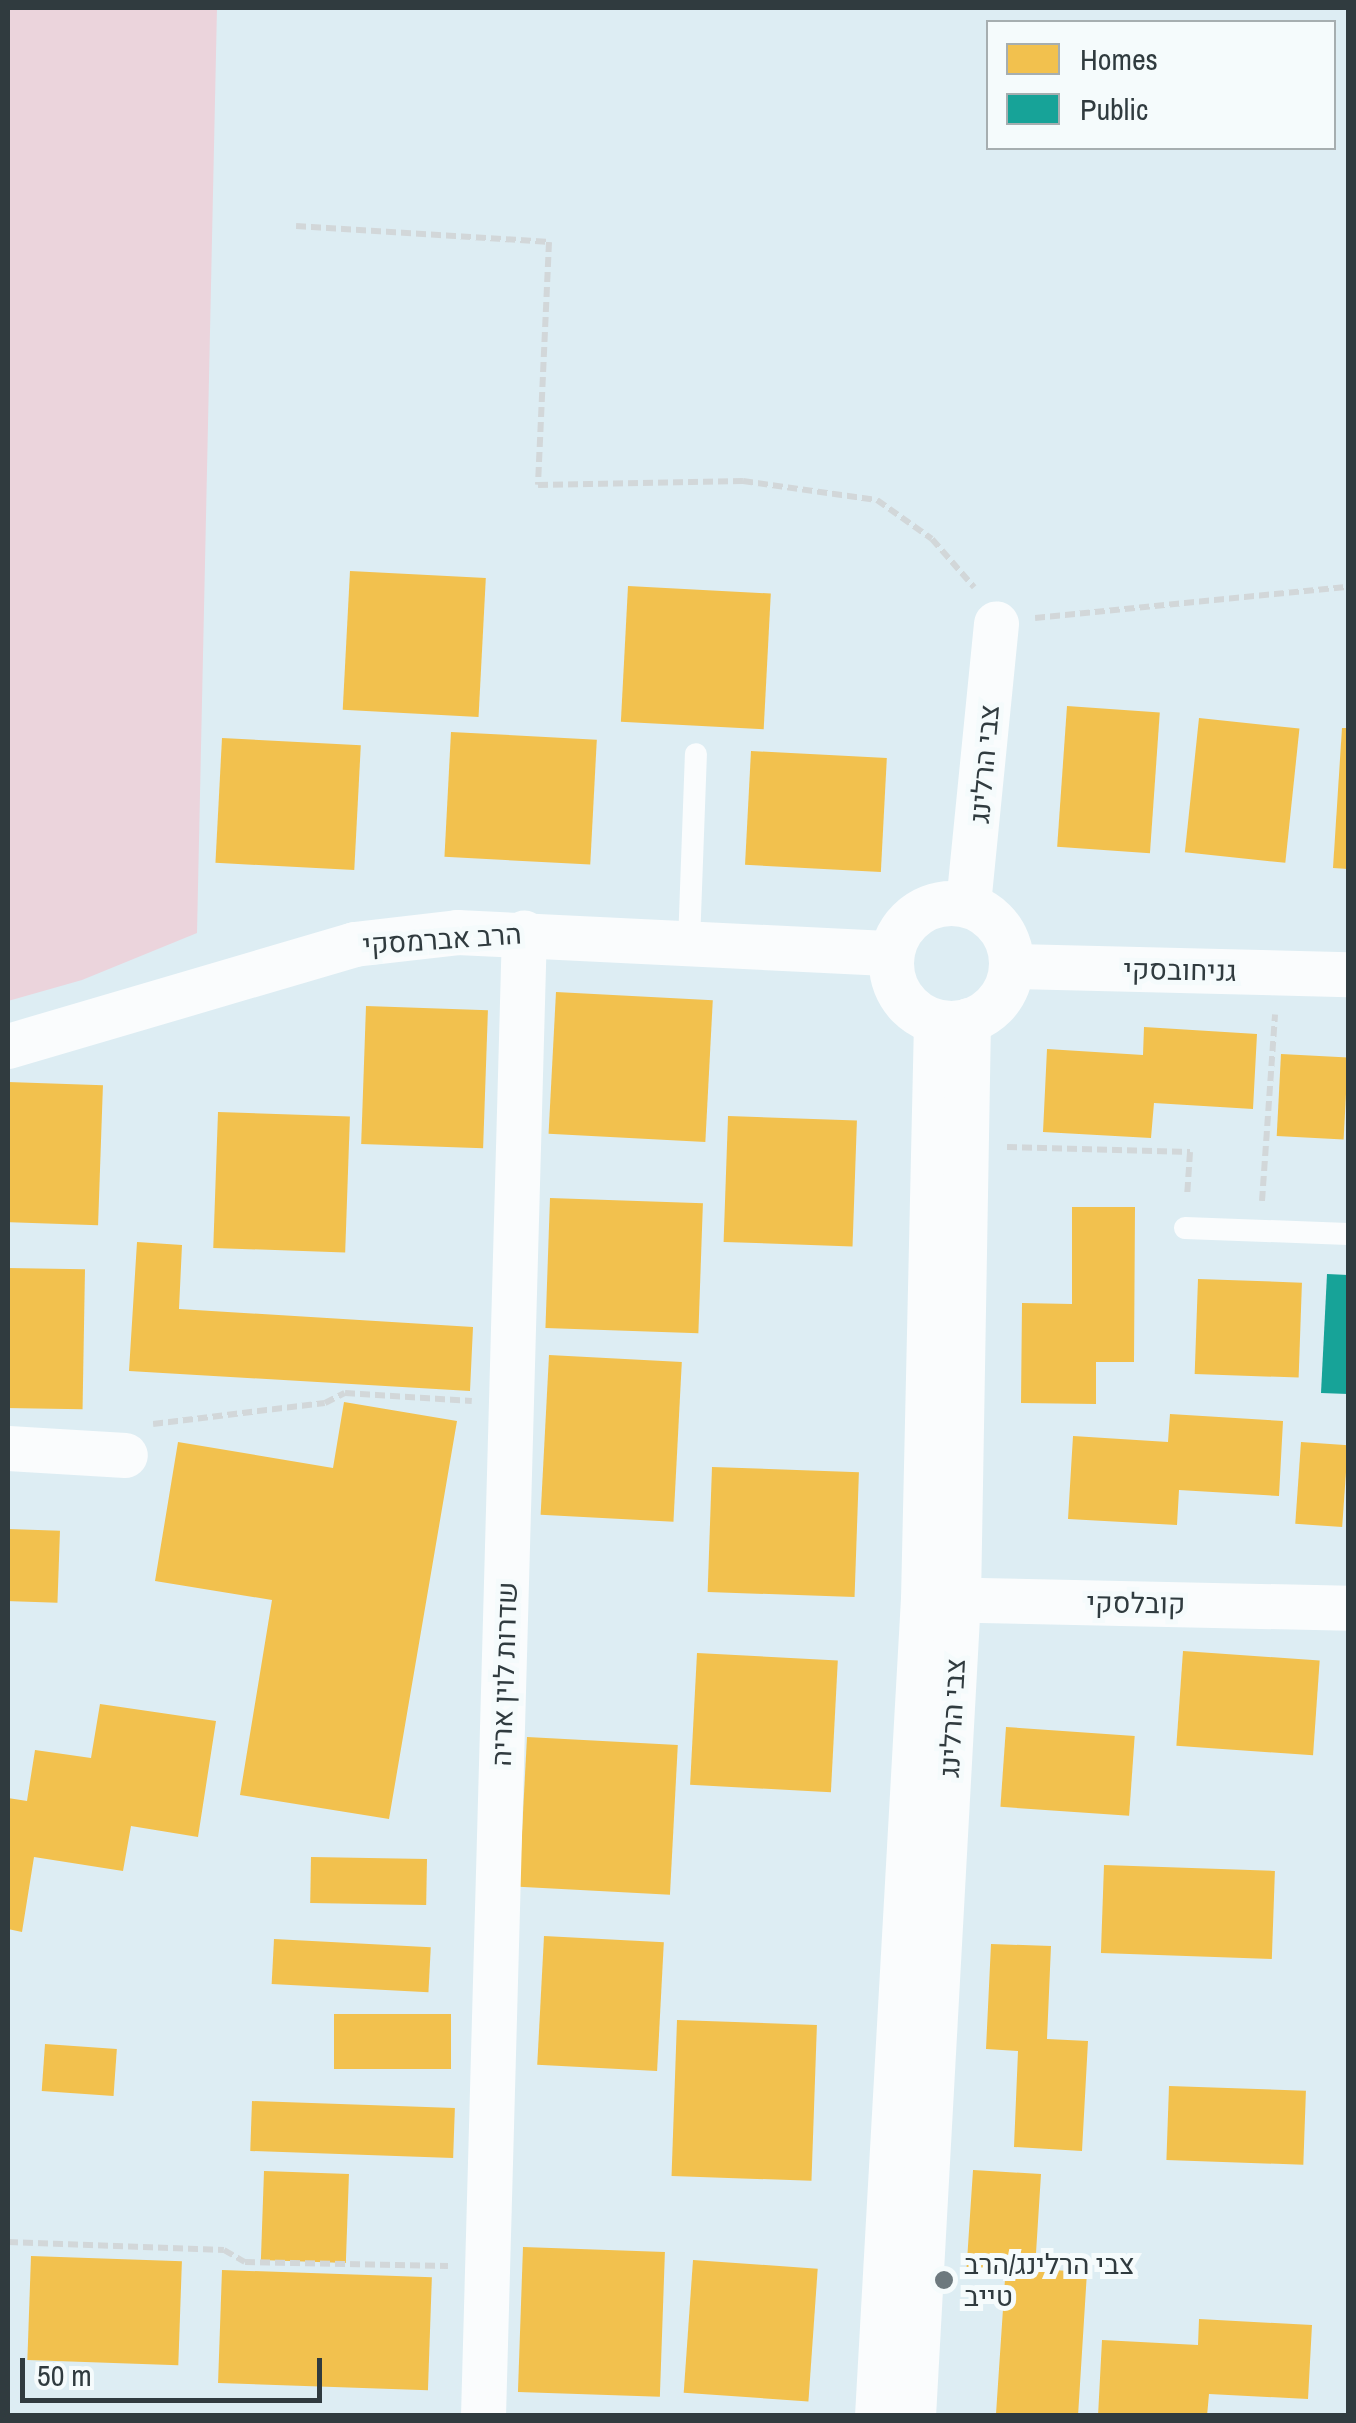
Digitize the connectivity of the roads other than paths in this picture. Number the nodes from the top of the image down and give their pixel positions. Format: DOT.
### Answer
graph roads {
  1 [pos="996,624"];
  2 [pos="696,754"];
  3 [pos="968,904"];
  4 [pos="524,933"];
  5 [pos="689,943"];
  6 [pos="891,953"];
  7 [pos="1012,966"];
  8 [pos="1348,974"];
  9 [pos="952,1021"];
  10 [pos="8,1046"];
  11 [pos="1186,1228"];
  12 [pos="1348,1234"];
  13 [pos="8,1448"];
  14 [pos="126,1455"];
  15 [pos="940,1599"];
  16 [pos="1348,1608"];
  17 [pos="484,2416"];
  18 [pos="877,2416"];
  19 [pos="913,2416"];
  1 -- 3 [label="street, צבי הרלינג"];
  2 -- 5 [label="lane"];
  3 -- 6 [label="street"];
  3 -- 7 [label="street"];
  4 -- 5 [label="street, הרב אברמסקי"];
  4 -- 10 [label="street, הרב אברמסקי"];
  4 -- 17 [label="street, שדרות לוין אריה"];
  5 -- 6 [label="street, הרב אברמסקי"];
  6 -- 9 [label="street"];
  7 -- 8 [label="street, גניחובסקי"];
  7 -- 9 [label="street"];
  9 -- 15 [label="street, צבי הרלינג"];
  9 -- 15 [label="street, צבי הרלינג"];
  11 -- 12 [label="lane"];
  13 -- 14 [label="street"];
  15 -- 16 [label="street, קובלסקי"];
  15 -- 18 [label="street, צבי הרלינג"];
  15 -- 19 [label="street, צבי הרלינג"];
}
